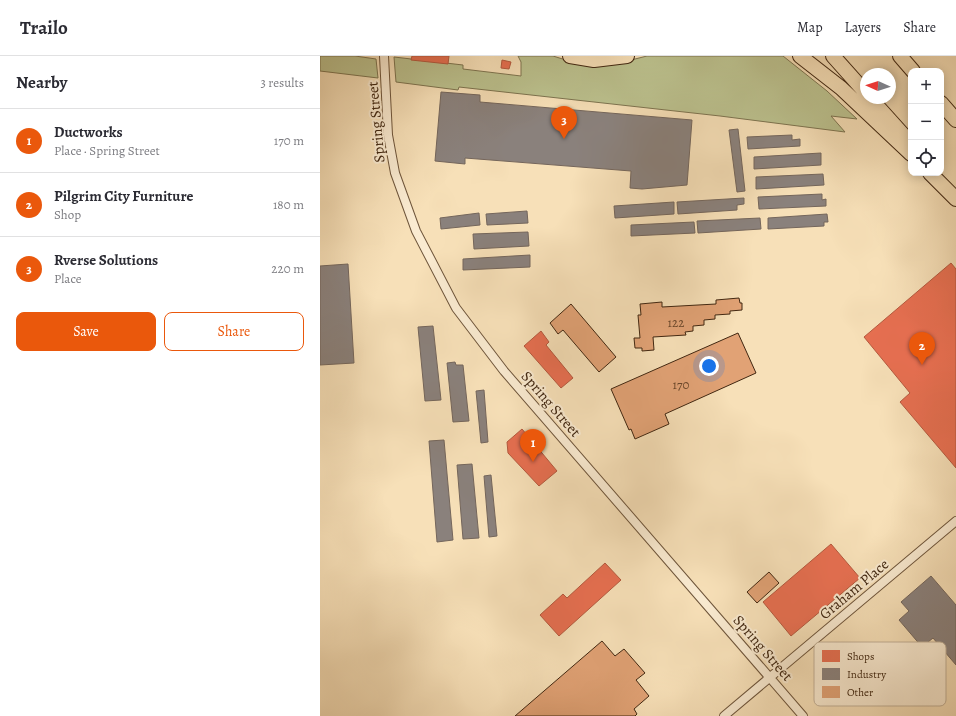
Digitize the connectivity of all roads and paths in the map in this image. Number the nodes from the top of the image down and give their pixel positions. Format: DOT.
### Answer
graph roads {
  1 [pos="384,56"];
  2 [pos="570,56"];
  3 [pos="627,56"];
  4 [pos="800,56"];
  5 [pos="833,56"];
  6 [pos="900,56"];
  7 [pos="910,68"];
  8 [pos="860,90"];
  9 [pos="860,95"];
  10 [pos="871,104"];
  11 [pos="871,104"];
  12 [pos="942,104"];
  13 [pos="954,117"];
  14 [pos="908,148"];
  15 [pos="908,148"];
  16 [pos="933,176"];
  17 [pos="940,176"];
  18 [pos="956,194"];
  19 [pos="956,198"];
  20 [pos="956,521"];
  21 [pos="770,678"];
  22 [pos="724,716"];
  23 [pos="803,716"];
  1 -- 21 [label="street, Spring Street"];
  2 -- 3 [label="highway"];
  4 -- 9 [label="highway"];
  5 -- 8 [label="highway"];
  6 -- 7 [label="highway"];
  10 -- 14 [label="highway"];
  11 -- 15 [label="highway"];
  12 -- 13 [label="highway"];
  16 -- 19 [label="highway"];
  17 -- 18 [label="highway"];
  20 -- 21 [label="street, Graham Place"];
  21 -- 22 [label="street, Graham Place"];
  21 -- 23 [label="street, Spring Street"];
}
